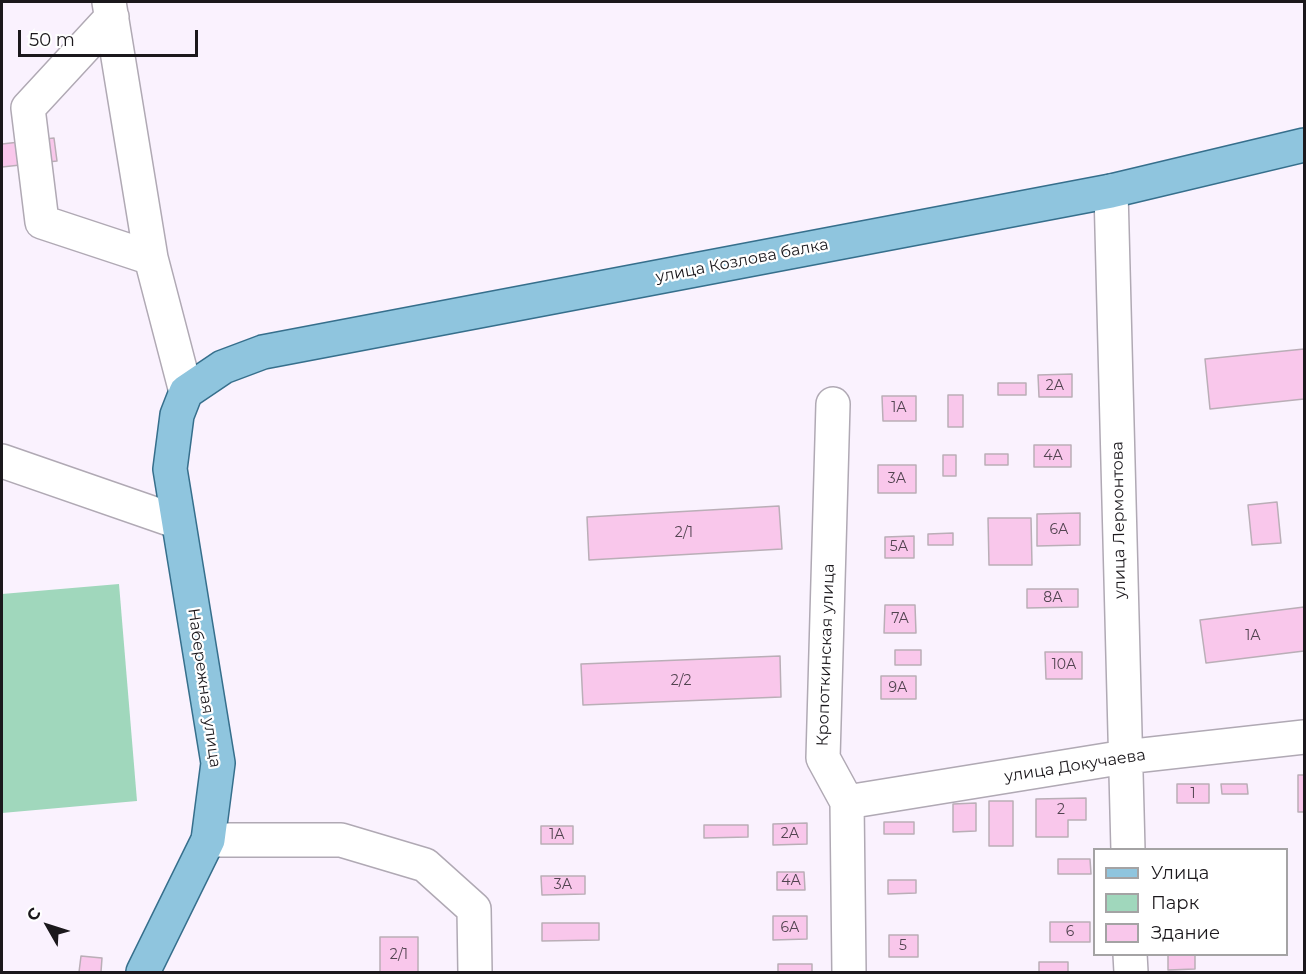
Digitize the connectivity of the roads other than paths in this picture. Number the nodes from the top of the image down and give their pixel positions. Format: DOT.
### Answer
graph roads {
  1 [pos="110,9"];
  2 [pos="1305,144"];
  3 [pos="1111,191"];
  4 [pos="151,258"];
  5 [pos="186,392"];
  6 [pos="833,404"];
  7 [pos="2,461"];
  8 [pos="178,522"];
  9 [pos="1305,737"];
  10 [pos="1125,757"];
  11 [pos="847,802"];
  12 [pos="208,840"];
  13 [pos="1128,848"];
  14 [pos="1130,956"];
  15 [pos="142,972"];
  16 [pos="475,972"];
  17 [pos="849,972"];
  18 [pos="1131,972"];
  1 -- 4 [label="street"];
  1 -- 4 [label="street"];
  2 -- 3 [label="main road, улица Козлова балка"];
  3 -- 5 [label="main road, улица Козлова балка"];
  3 -- 10 [label="street, улица Лермонтова"];
  4 -- 5 [label="street"];
  5 -- 8 [label="main road, Набережная улица"];
  6 -- 11 [label="street, Кропоткинская улица"];
  7 -- 8 [label="street"];
  8 -- 12 [label="main road, Набережная улица"];
  9 -- 10 [label="street, улица Докучаева"];
  10 -- 11 [label="street, улица Докучаева"];
  10 -- 13 [label="street, улица Лермонтова"];
  11 -- 17 [label="street, Кропоткинская улица"];
  12 -- 15 [label="main road, Набережная улица"];
  12 -- 16 [label="street"];
  14 -- 18 [label="street"];
}
